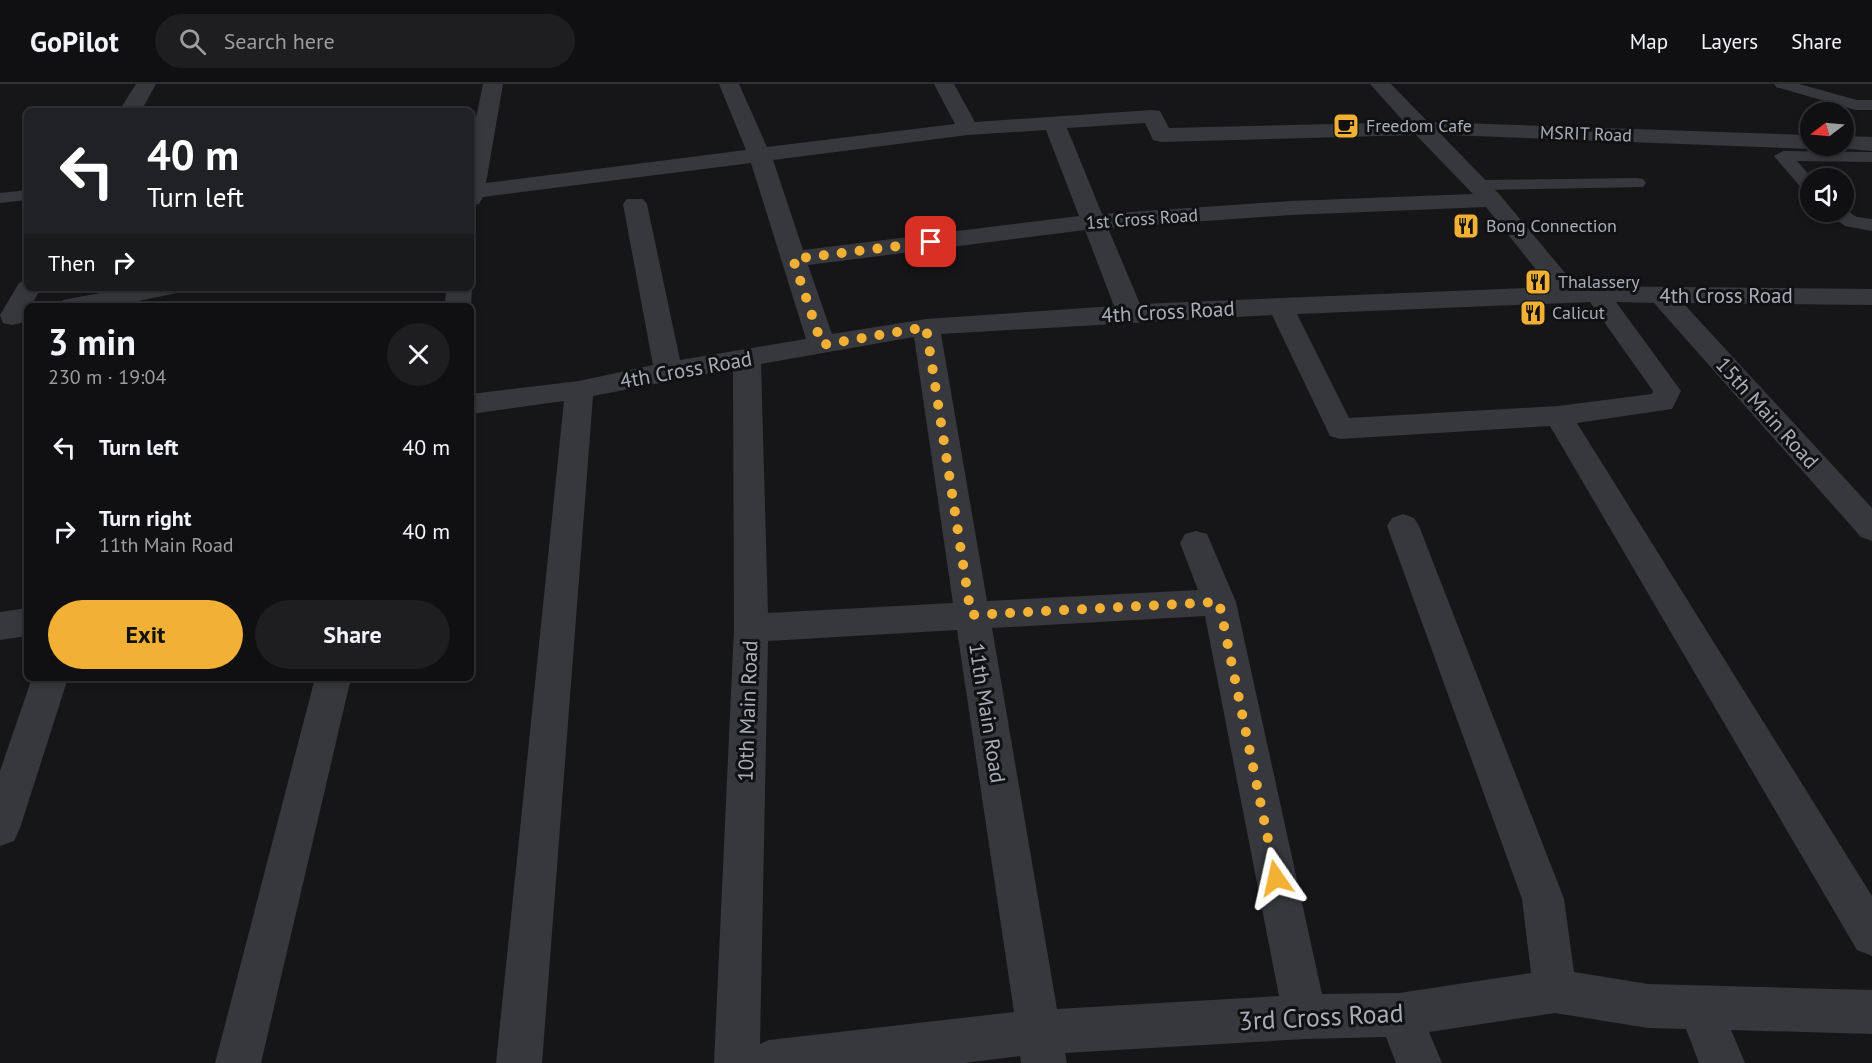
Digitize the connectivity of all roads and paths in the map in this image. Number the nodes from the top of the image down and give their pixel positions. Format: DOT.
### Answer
graph roads {
  1 [pos="146,84"];
  2 [pos="493,84"];
  3 [pos="729,84"];
  4 [pos="944,84"];
  5 [pos="1380,84"];
  6 [pos="1782,84"];
  7 [pos="1872,105"];
  8 [pos="132,108"];
  9 [pos="1053,121"];
  10 [pos="1422,128"];
  11 [pos="968,129"];
  12 [pos="1800,142"];
  13 [pos="1854,143"];
  14 [pos="1872,144"];
  15 [pos="760,156"];
  16 [pos="1872,158"];
  17 [pos="1800,175"];
  18 [pos="1637,183"];
  19 [pos="474,189"];
  20 [pos="1485,193"];
  21 [pos="24,195"];
  22 [pos="474,195"];
  23 [pos="0,198"];
  24 [pos="635,204"];
  25 [pos="1092,222"];
  26 [pos="1852,222"];
  27 [pos="1872,225"];
  28 [pos="793,259"];
  29 [pos="26,291"];
  30 [pos="152,291"];
  31 [pos="1583,294"];
  32 [pos="1662,296"];
  33 [pos="1872,297"];
  34 [pos="88,303"];
  35 [pos="1281,307"];
  36 [pos="1130,313"];
  37 [pos="13,318"];
  38 [pos="926,327"];
  39 [pos="822,345"];
  40 [pos="747,359"];
  41 [pos="668,371"];
  42 [pos="579,390"];
  43 [pos="474,404"];
  44 [pos="1558,416"];
  45 [pos="1403,526"];
  46 [pos="1872,529"];
  47 [pos="1196,543"];
  48 [pos="1219,602"];
  49 [pos="971,615"];
  50 [pos="24,622"];
  51 [pos="0,626"];
  52 [pos="751,628"];
  53 [pos="49,681"];
  54 [pos="332,681"];
  55 [pos="0,828"];
  56 [pos="1872,935"];
  57 [pos="1555,991"];
  58 [pos="1699,1007"];
  59 [pos="1872,1012"];
  60 [pos="1399,1015"];
  61 [pos="1305,1017"];
  62 [pos="1041,1048"];
  63 [pos="238,1063"];
  64 [pos="519,1063"];
  65 [pos="737,1063"];
  66 [pos="769,1063"];
  67 [pos="1419,1063"];
  68 [pos="1722,1063"];
  1 -- 8 [label="street"];
  2 -- 19 [label="street"];
  3 -- 15 [label="street"];
  4 -- 11 [label="street"];
  5 -- 10 [label="street"];
  6 -- 7 [label="lane"];
  9 -- 10 [label="street, MSRIT Road"];
  9 -- 11 [label="street"];
  9 -- 25 [label="street"];
  10 -- 12 [label="street, MSRIT Road"];
  10 -- 20 [label="street"];
  11 -- 15 [label="street"];
  13 -- 14 [label="street"];
  15 -- 22 [label="street"];
  15 -- 28 [label="street"];
  16 -- 17 [label="lane"];
  18 -- 20 [label="lane"];
  20 -- 25 [label="street, 1st Cross Road"];
  20 -- 31 [label="street"];
  21 -- 23 [label="lane"];
  24 -- 41 [label="street"];
  25 -- 28 [label="street, 1st Cross Road"];
  25 -- 36 [label="street"];
  26 -- 27 [label="lane"];
  28 -- 39 [label="street"];
  29 -- 37 [label="street"];
  30 -- 34 [label="street"];
  31 -- 32 [label="street, 4th Cross Road"];
  31 -- 35 [label="street, 4th Cross Road"];
  31 -- 44 [label="street"];
  32 -- 33 [label="street, 4th Cross Road"];
  32 -- 46 [label="street, 15th Main Road"];
  35 -- 36 [label="street, 4th Cross Road"];
  35 -- 44 [label="street"];
  36 -- 38 [label="street, 4th Cross Road"];
  38 -- 39 [label="street, 4th Cross Road"];
  38 -- 49 [label="street, 11th Main Road"];
  39 -- 40 [label="street, 4th Cross Road"];
  40 -- 41 [label="street, 4th Cross Road"];
  40 -- 52 [label="street, 10th Main Road"];
  41 -- 42 [label="street, 4th Cross Road"];
  42 -- 43 [label="street, 4th Cross Road"];
  42 -- 64 [label="street"];
  44 -- 56 [label="street"];
  45 -- 57 [label="street"];
  47 -- 48 [label="street"];
  48 -- 49 [label="street"];
  48 -- 61 [label="street"];
  49 -- 52 [label="street"];
  49 -- 62 [label="street, 11th Main Road"];
  50 -- 51 [label="street"];
  52 -- 65 [label="street, 10th Main Road"];
  53 -- 55 [label="street"];
  54 -- 63 [label="street"];
  57 -- 58 [label="street, 3rd Cross Road"];
  57 -- 60 [label="street, 3rd Cross Road"];
  58 -- 59 [label="street, 3rd Cross Road"];
  58 -- 68 [label="street"];
  60 -- 61 [label="street, 3rd Cross Road"];
  60 -- 67 [label="street"];
  61 -- 62 [label="street, 3rd Cross Road"];
  62 -- 66 [label="street, 3rd Cross Road"];
}
